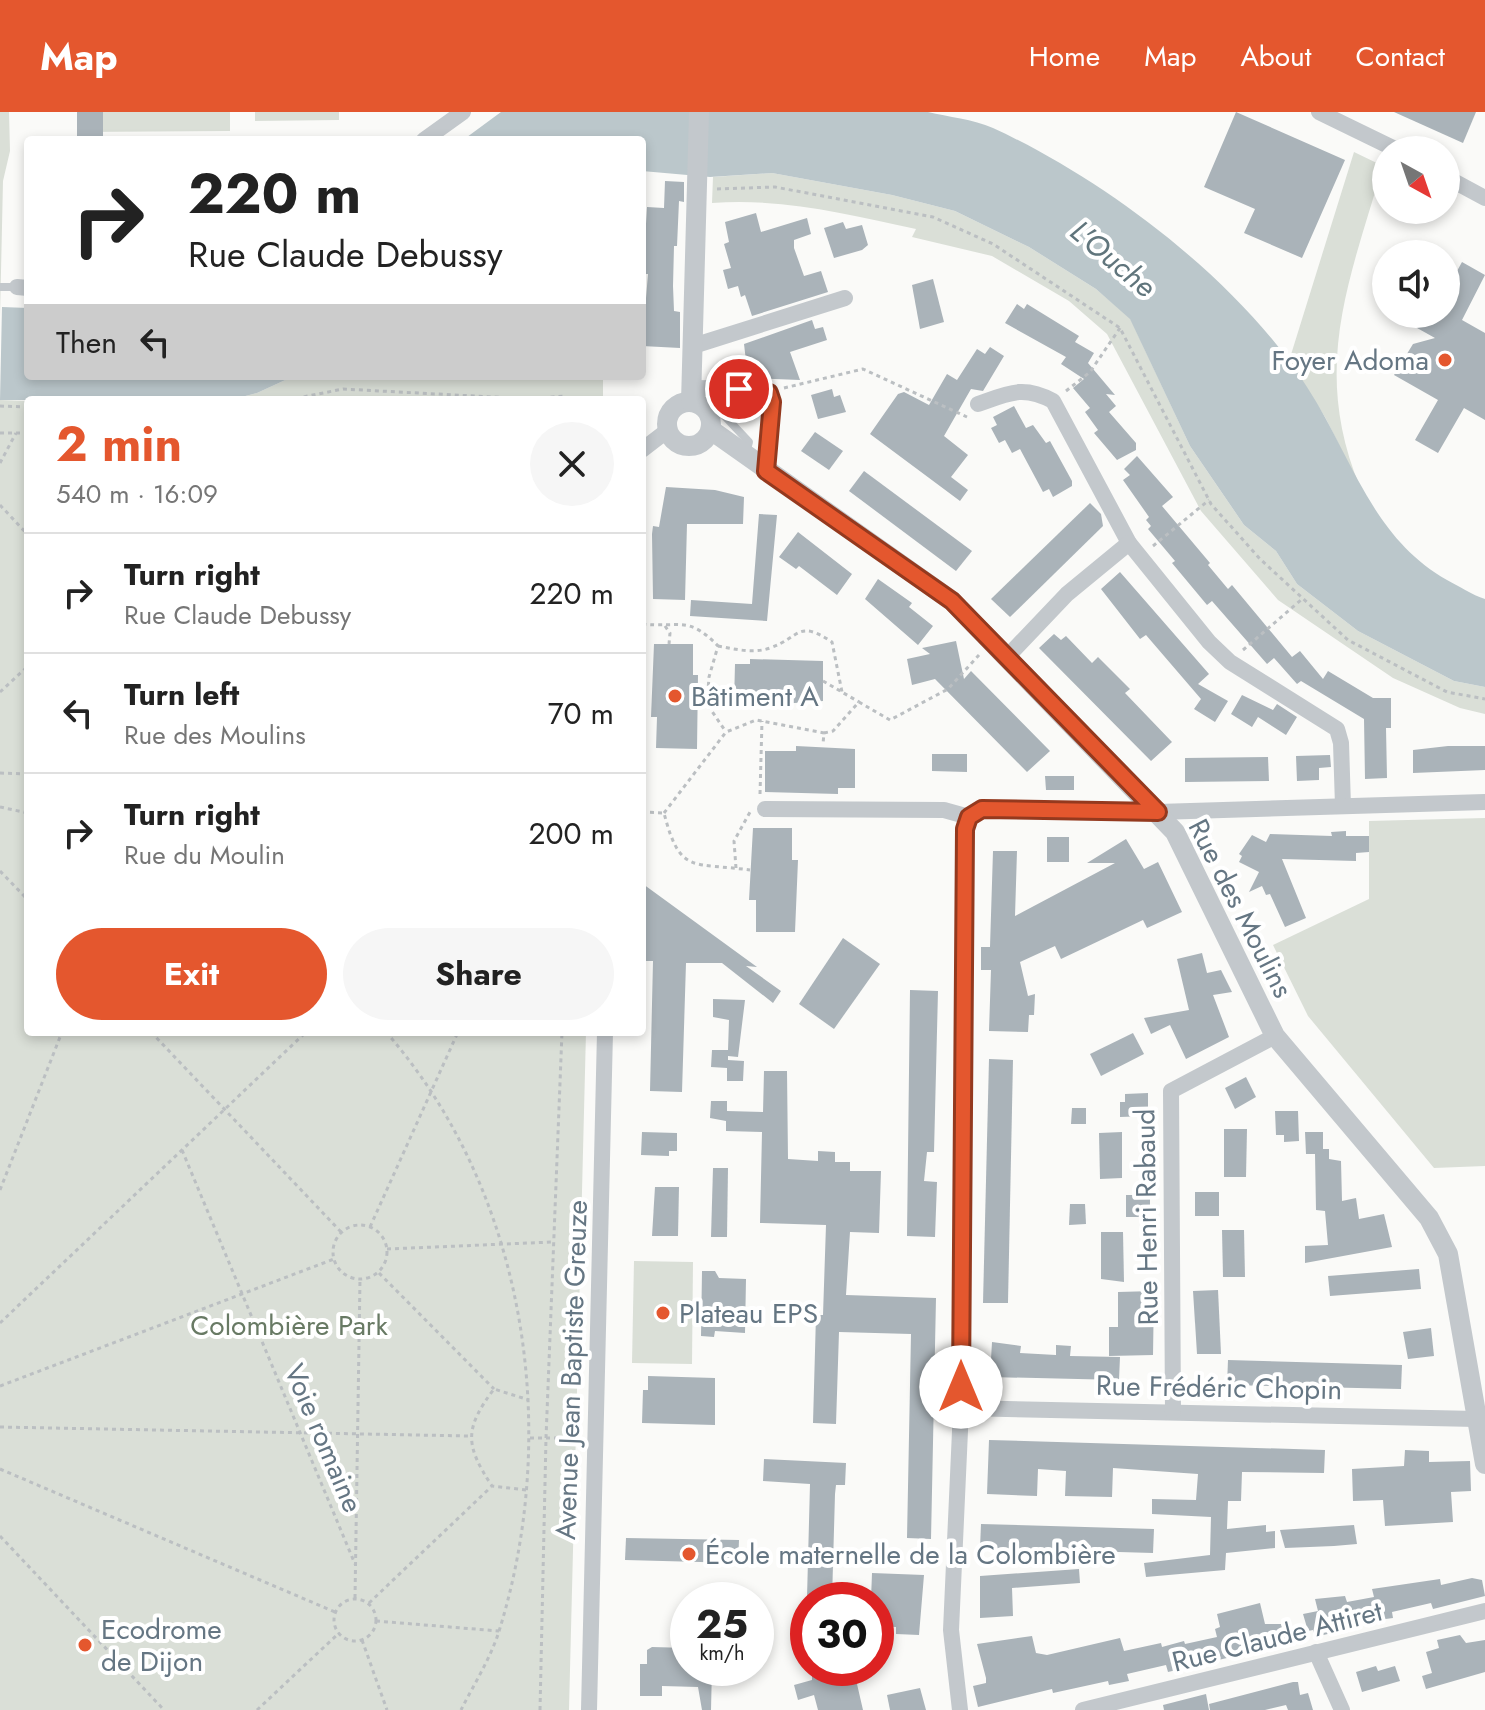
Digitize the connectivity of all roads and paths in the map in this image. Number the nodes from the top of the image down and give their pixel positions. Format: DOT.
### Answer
graph roads {
  1 [pos="463,112"];
  2 [pos="699,112"];
  3 [pos="1319,112"];
  4 [pos="430,136"];
  5 [pos="1372,138"];
  6 [pos="1460,185"];
  7 [pos="697,190"];
  8 [pos="1485,198"];
  9 [pos="845,298"];
  10 [pos="1120,328"];
  11 [pos="693,346"];
  12 [pos="769,393"];
  13 [pos="308,396"];
  14 [pos="474,396"];
  15 [pos="1053,401"];
  16 [pos="978,404"];
  17 [pos="0,406"];
  18 [pos="24,407"];
  19 [pos="700,408"];
  20 [pos="668,430"];
  21 [pos="0,433"];
  22 [pos="16,433"];
  23 [pos="24,433"];
  24 [pos="695,446"];
  25 [pos="646,447"];
  26 [pos="745,458"];
  27 [pos="0,463"];
  28 [pos="766,471"];
  29 [pos="1209,500"];
  30 [pos="0,505"];
  31 [pos="24,531"];
  32 [pos="1129,543"];
  33 [pos="1139,557"];
  34 [pos="1301,600"];
  35 [pos="646,624"];
  36 [pos="665,626"];
  37 [pos="991,641"];
  38 [pos="669,644"];
  39 [pos="718,646"];
  40 [pos="1007,657"];
  41 [pos="1230,662"];
  42 [pos="24,670"];
  43 [pos="823,681"];
  44 [pos="0,692"];
  45 [pos="842,692"];
  46 [pos="1485,699"];
  47 [pos="859,702"];
  48 [pos="762,721"];
  49 [pos="726,732"];
  50 [pos="824,733"];
  51 [pos="823,744"];
  52 [pos="0,773"];
  53 [pos="24,774"];
  54 [pos="1485,802"];
  55 [pos="1343,806"];
  56 [pos="0,807"];
  57 [pos="763,809"];
  58 [pos="24,812"];
  59 [pos="646,812"];
  60 [pos="1158,812"];
  61 [pos="664,813"];
  62 [pos="969,817"];
  63 [pos="736,868"];
  64 [pos="750,870"];
  65 [pos="0,871"];
  66 [pos="24,896"];
  67 [pos="60,1036"];
  68 [pos="155,1036"];
  69 [pos="302,1036"];
  70 [pos="389,1036"];
  71 [pos="456,1036"];
  72 [pos="562,1036"];
  73 [pos="605,1036"];
  74 [pos="1275,1036"];
  75 [pos="432,1095"];
  76 [pos="225,1109"];
  77 [pos="182,1150"];
  78 [pos="0,1190"];
  79 [pos="370,1227"];
  80 [pos="342,1233"];
  81 [pos="553,1242"];
  82 [pos="501,1245"];
  83 [pos="387,1249"];
  84 [pos="334,1259"];
  85 [pos="378,1272"];
  86 [pos="360,1279"];
  87 [pos="242,1294"];
  88 [pos="0,1323"];
  89 [pos="0,1386"];
  90 [pos="494,1389"];
  91 [pos="529,1400"];
  92 [pos="960,1408"];
  93 [pos="1173,1412"];
  94 [pos="1476,1419"];
  95 [pos="0,1427"];
  96 [pos="300,1434"];
  97 [pos="357,1435"];
  98 [pos="469,1436"];
  99 [pos="530,1438"];
  100 [pos="546,1438"];
  101 [pos="595,1438"];
  102 [pos="1485,1464"];
  103 [pos="0,1469"];
  104 [pos="492,1486"];
  105 [pos="528,1490"];
  106 [pos="0,1536"];
  107 [pos="355,1564"];
  108 [pos="355,1598"];
  109 [pos="369,1603"];
  110 [pos="1485,1611"];
  111 [pos="335,1612"];
  112 [pos="376,1621"];
  113 [pos="499,1631"];
  114 [pos="339,1633"];
  115 [pos="362,1640"];
  116 [pos="1316,1652"];
  117 [pos="1143,1704"];
  118 [pos="164,1710"];
  119 [pos="257,1710"];
  120 [pos="387,1710"];
  121 [pos="461,1710"];
  122 [pos="540,1710"];
  123 [pos="589,1710"];
  124 [pos="960,1710"];
  125 [pos="1083,1710"];
  126 [pos="1342,1710"];
  1 -- 4 [label="street"];
  2 -- 7 [label="street"];
  3 -- 5 [label="street"];
  6 -- 8 [label="street"];
  7 -- 10 [label="path"];
  7 -- 11 [label="street"];
  9 -- 11 [label="street"];
  10 -- 15 [label="path"];
  10 -- 29 [label="path"];
  11 -- 19 [label="street"];
  12 -- 16 [label="path"];
  12 -- 19 [label="street"];
  12 -- 28 [label="street"];
  13 -- 14 [label="path"];
  15 -- 16 [label="street"];
  15 -- 32 [label="street"];
  17 -- 18 [label="path"];
  19 -- 20 [label="street"];
  19 -- 24 [label="street"];
  19 -- 26 [label="street, Rue des Moulins"];
  20 -- 24 [label="street, Rue des Moulins"];
  20 -- 25 [label="street"];
  21 -- 22 [label="path"];
  22 -- 23 [label="path"];
  22 -- 27 [label="path"];
  24 -- 26 [label="street, Rue des Moulins"];
  26 -- 28 [label="street, Rue des Moulins"];
  28 -- 37 [label="street, Rue des Moulins"];
  29 -- 33 [label="path"];
  29 -- 34 [label="path"];
  30 -- 31 [label="path"];
  32 -- 33 [label="street"];
  32 -- 40 [label="street"];
  33 -- 41 [label="street"];
  34 -- 41 [label="path"];
  34 -- 46 [label="path"];
  35 -- 36 [label="path"];
  36 -- 38 [label="path"];
  36 -- 39 [label="path"];
  37 -- 40 [label="street, Rue des Moulins"];
  37 -- 47 [label="path"];
  39 -- 45 [label="path"];
  39 -- 49 [label="path"];
  40 -- 60 [label="street, Rue des Moulins"];
  41 -- 55 [label="street"];
  42 -- 44 [label="path"];
  43 -- 45 [label="path"];
  45 -- 47 [label="path"];
  47 -- 50 [label="path"];
  48 -- 49 [label="path"];
  48 -- 50 [label="path"];
  48 -- 57 [label="path"];
  49 -- 61 [label="path"];
  50 -- 51 [label="path"];
  52 -- 53 [label="path"];
  54 -- 55 [label="street"];
  55 -- 60 [label="street"];
  56 -- 58 [label="path"];
  57 -- 62 [label="street"];
  57 -- 63 [label="path"];
  59 -- 61 [label="path"];
  60 -- 62 [label="street"];
  60 -- 74 [label="street, Rue des Moulins"];
  61 -- 63 [label="path"];
  62 -- 92 [label="street"];
  63 -- 64 [label="path"];
  65 -- 66 [label="path"];
  67 -- 78 [label="path"];
  68 -- 76 [label="path"];
  69 -- 76 [label="path"];
  70 -- 75 [label="path"];
  71 -- 75 [label="path"];
  72 -- 81 [label="path"];
  73 -- 101 [label="street, Avenue Jean Baptiste Greuze"];
  74 -- 93 [label="street, Rue Henri Rabaud"];
  74 -- 94 [label="street, Rue des Moulins"];
  75 -- 79 [label="path"];
  75 -- 82 [label="path"];
  76 -- 77 [label="path"];
  76 -- 80 [label="path"];
  77 -- 87 [label="path, Voie romaine"];
  77 -- 88 [label="path"];
  79 -- 80 [label="path"];
  79 -- 83 [label="path"];
  80 -- 84 [label="path"];
  81 -- 82 [label="path"];
  81 -- 100 [label="path"];
  82 -- 83 [label="path"];
  82 -- 91 [label="path"];
  83 -- 85 [label="path"];
  84 -- 86 [label="path"];
  84 -- 87 [label="path"];
  85 -- 86 [label="path"];
  85 -- 90 [label="path"];
  86 -- 97 [label="path"];
  87 -- 89 [label="path"];
  87 -- 96 [label="path, Voie romaine"];
  90 -- 91 [label="path"];
  90 -- 98 [label="path"];
  91 -- 99 [label="path"];
  92 -- 93 [label="street, Rue Frédéric Chopin"];
  92 -- 124 [label="street"];
  93 -- 94 [label="street, Rue Frédéric Chopin"];
  94 -- 102 [label="street, Rue des Moulins"];
  95 -- 96 [label="path"];
  96 -- 97 [label="path"];
  96 -- 107 [label="path, Voie romaine"];
  97 -- 98 [label="path"];
  97 -- 107 [label="path"];
  98 -- 104 [label="path"];
  99 -- 100 [label="path"];
  99 -- 105 [label="path"];
  100 -- 101 [label="path"];
  100 -- 122 [label="path"];
  101 -- 123 [label="street, Avenue Jean Baptiste Greuze"];
  103 -- 111 [label="path"];
  104 -- 105 [label="path"];
  104 -- 109 [label="path"];
  105 -- 113 [label="path"];
  106 -- 118 [label="path"];
  107 -- 108 [label="path"];
  108 -- 109 [label="path"];
  108 -- 111 [label="path"];
  109 -- 112 [label="path"];
  110 -- 116 [label="street, Rue Claude Attiret"];
  111 -- 114 [label="path"];
  112 -- 113 [label="path"];
  112 -- 115 [label="path"];
  113 -- 121 [label="path"];
  114 -- 115 [label="path"];
  114 -- 119 [label="path"];
  115 -- 120 [label="path"];
  116 -- 117 [label="street, Rue Claude Attiret"];
  116 -- 126 [label="street"];
  117 -- 125 [label="street, Rue Claude Attiret"];
}
